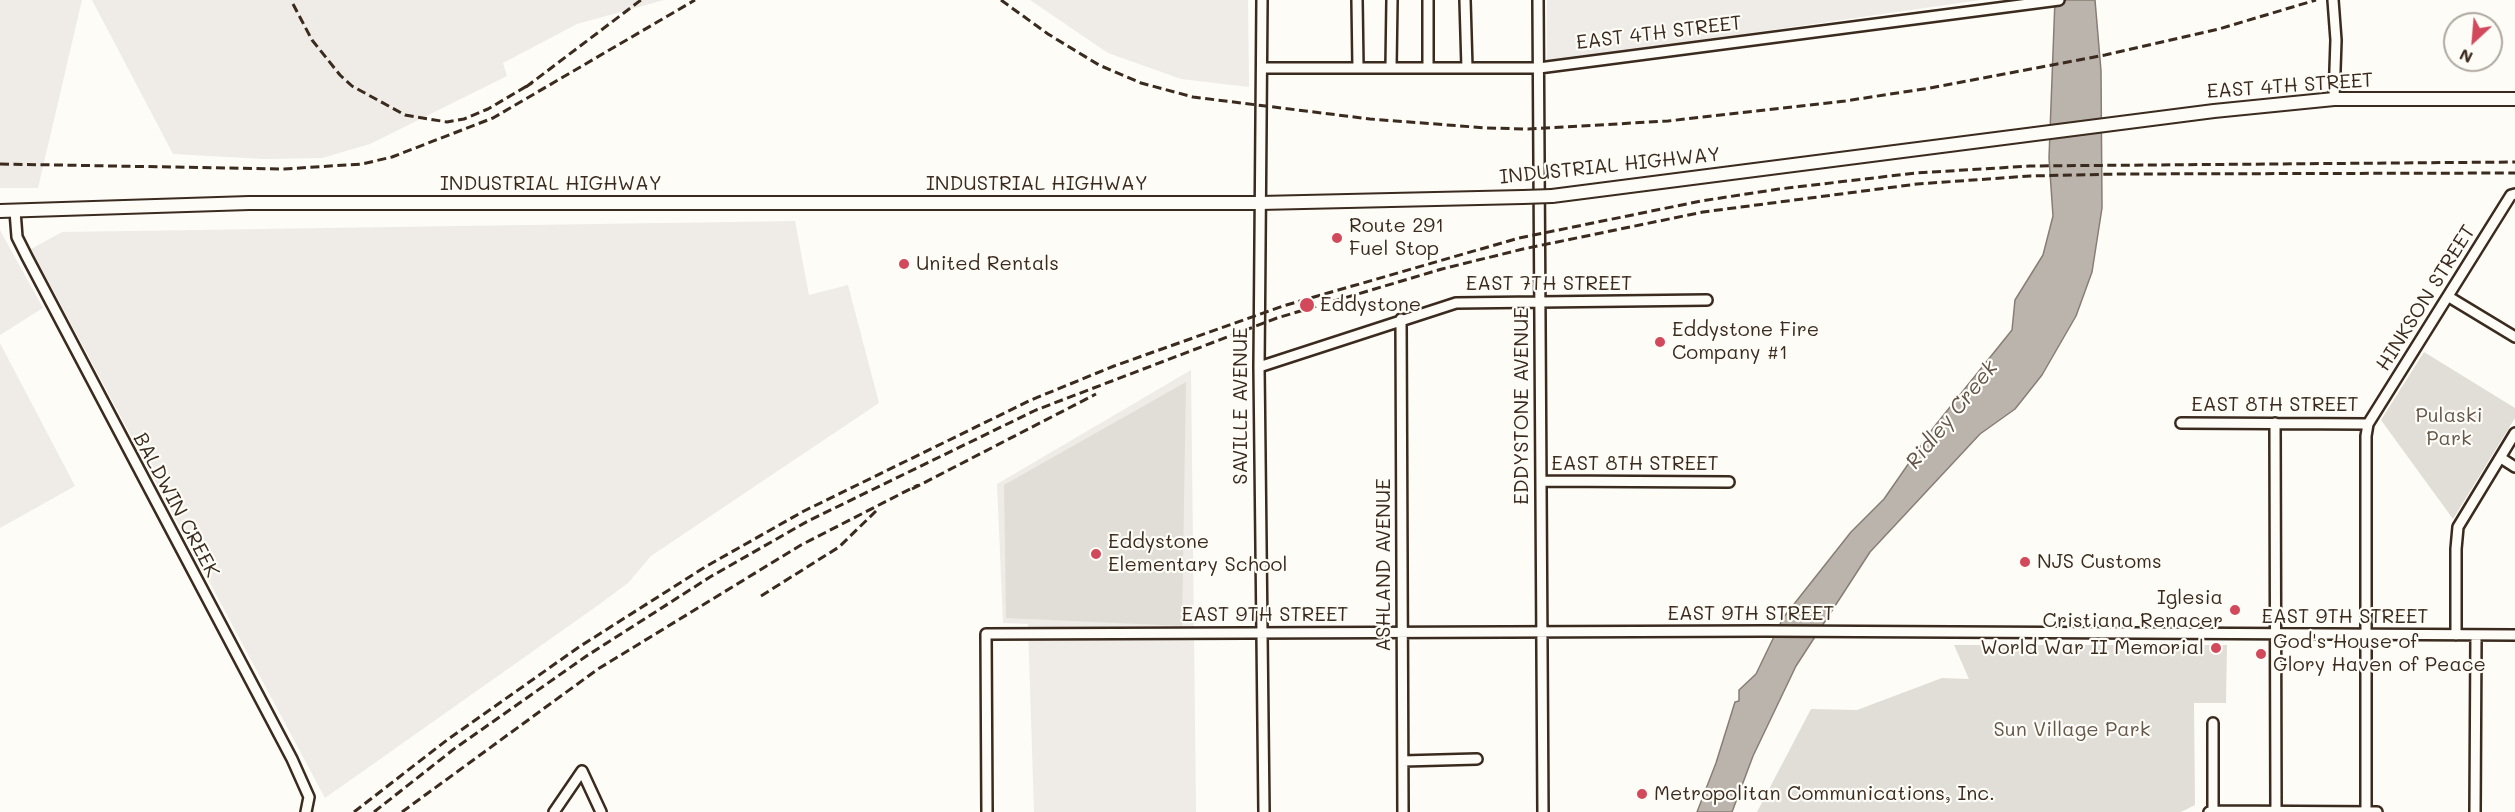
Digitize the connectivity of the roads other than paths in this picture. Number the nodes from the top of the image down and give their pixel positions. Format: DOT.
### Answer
graph roads {
  1 [pos="1262,0"];
  2 [pos="1358,0"];
  3 [pos="1392,0"];
  4 [pos="1428,0"];
  5 [pos="1466,0"];
  6 [pos="1538,0"];
  7 [pos="2059,0"];
  8 [pos="2333,0"];
  9 [pos="1428,66"];
  10 [pos="1358,67"];
  11 [pos="1391,67"];
  12 [pos="1263,68"];
  13 [pos="1467,68"];
  14 [pos="1539,68"];
  15 [pos="2334,99"];
  16 [pos="2515,99"];
  17 [pos="2070,130"];
  18 [pos="2515,194"];
  19 [pos="1260,204"];
  20 [pos="15,211"];
  21 [pos="0,212"];
  22 [pos="2449,297"];
  23 [pos="1707,300"];
  24 [pos="1539,303"];
  25 [pos="1401,319"];
  26 [pos="2515,337"];
  27 [pos="1259,367"];
  28 [pos="2181,423"];
  29 [pos="2275,423"];
  30 [pos="2368,423"];
  31 [pos="2515,433"];
  32 [pos="2501,458"];
  33 [pos="2515,467"];
  34 [pos="1541,482"];
  35 [pos="1729,482"];
  36 [pos="1540,631"];
  37 [pos="1402,632"];
  38 [pos="1263,633"];
  39 [pos="2276,634"];
  40 [pos="2366,635"];
  41 [pos="2456,635"];
  42 [pos="2476,635"];
  43 [pos="2515,635"];
  44 [pos="2213,723"];
  45 [pos="1476,759"];
  46 [pos="1403,760"];
  47 [pos="2211,811"];
  48 [pos="306,812"];
  49 [pos="554,812"];
  50 [pos="601,812"];
  51 [pos="987,812"];
  52 [pos="1264,812"];
  53 [pos="1403,812"];
  54 [pos="1542,812"];
  55 [pos="2276,812"];
  56 [pos="2366,812"];
  57 [pos="2377,812"];
  58 [pos="2475,812"];
  1 -- 12 [label="street, SAVILLE AVENUE"];
  2 -- 10 [label="street"];
  3 -- 11 [label="street"];
  4 -- 9 [label="street"];
  5 -- 13 [label="street"];
  6 -- 14 [label="street, EDDYSTONE AVENUE"];
  7 -- 14 [label="street, EAST 4TH STREET"];
  8 -- 15 [label="street"];
  9 -- 11 [label="street, EAST 4TH STREET"];
  9 -- 13 [label="street, EAST 4TH STREET"];
  10 -- 11 [label="street, EAST 4TH STREET"];
  10 -- 12 [label="street, EAST 4TH STREET"];
  12 -- 19 [label="street, SAVILLE AVENUE"];
  13 -- 14 [label="street, EAST 4TH STREET"];
  14 -- 24 [label="street, EDDYSTONE AVENUE"];
  15 -- 16 [label="main road, EAST 4TH STREET"];
  15 -- 17 [label="main road, EAST 4TH STREET"];
  17 -- 19 [label="main road, INDUSTRIAL HIGHWAY, bridge"];
  18 -- 22 [label="street, HINKSON STREET"];
  19 -- 20 [label="main road, INDUSTRIAL HIGHWAY"];
  19 -- 27 [label="street, SAVILLE AVENUE"];
  20 -- 21 [label="main road, INDUSTRIAL HIGHWAY"];
  20 -- 48 [label="street, BALDWIN CREEK"];
  22 -- 26 [label="street"];
  22 -- 30 [label="street, HINKSON STREET"];
  23 -- 24 [label="street, EAST 7TH STREET"];
  24 -- 25 [label="street, EAST 7TH STREET"];
  24 -- 34 [label="street, EDDYSTONE AVENUE"];
  25 -- 27 [label="street, EAST 7TH STREET"];
  25 -- 37 [label="street, ASHLAND AVENUE"];
  27 -- 38 [label="street, SAVILLE AVENUE"];
  28 -- 29 [label="street, EAST 8TH STREET"];
  29 -- 30 [label="street, EAST 8TH STREET"];
  29 -- 39 [label="street"];
  30 -- 40 [label="street"];
  31 -- 32 [label="street"];
  32 -- 33 [label="street"];
  32 -- 41 [label="street"];
  34 -- 35 [label="street, EAST 8TH STREET"];
  34 -- 36 [label="street, EDDYSTONE AVENUE"];
  36 -- 37 [label="street, EAST 9TH STREET"];
  36 -- 39 [label="street, EAST 9TH STREET"];
  36 -- 54 [label="street, EDDYSTONE AVENUE"];
  37 -- 38 [label="street, EAST 9TH STREET"];
  37 -- 46 [label="street, ASHLAND AVENUE"];
  38 -- 51 [label="street, EAST 9TH STREET"];
  38 -- 52 [label="street, SAVILLE AVENUE"];
  39 -- 40 [label="street, EAST 9TH STREET"];
  39 -- 55 [label="street"];
  40 -- 41 [label="street, EAST 9TH STREET"];
  40 -- 56 [label="street"];
  41 -- 42 [label="street, EAST 9TH STREET"];
  42 -- 43 [label="street, EAST 9TH STREET"];
  42 -- 58 [label="street"];
  44 -- 47 [label="street"];
  45 -- 46 [label="street"];
  46 -- 53 [label="street, ASHLAND AVENUE"];
  47 -- 55 [label="street"];
  49 -- 50 [label="street"];
  55 -- 56 [label="street"];
  56 -- 57 [label="street"];
}
